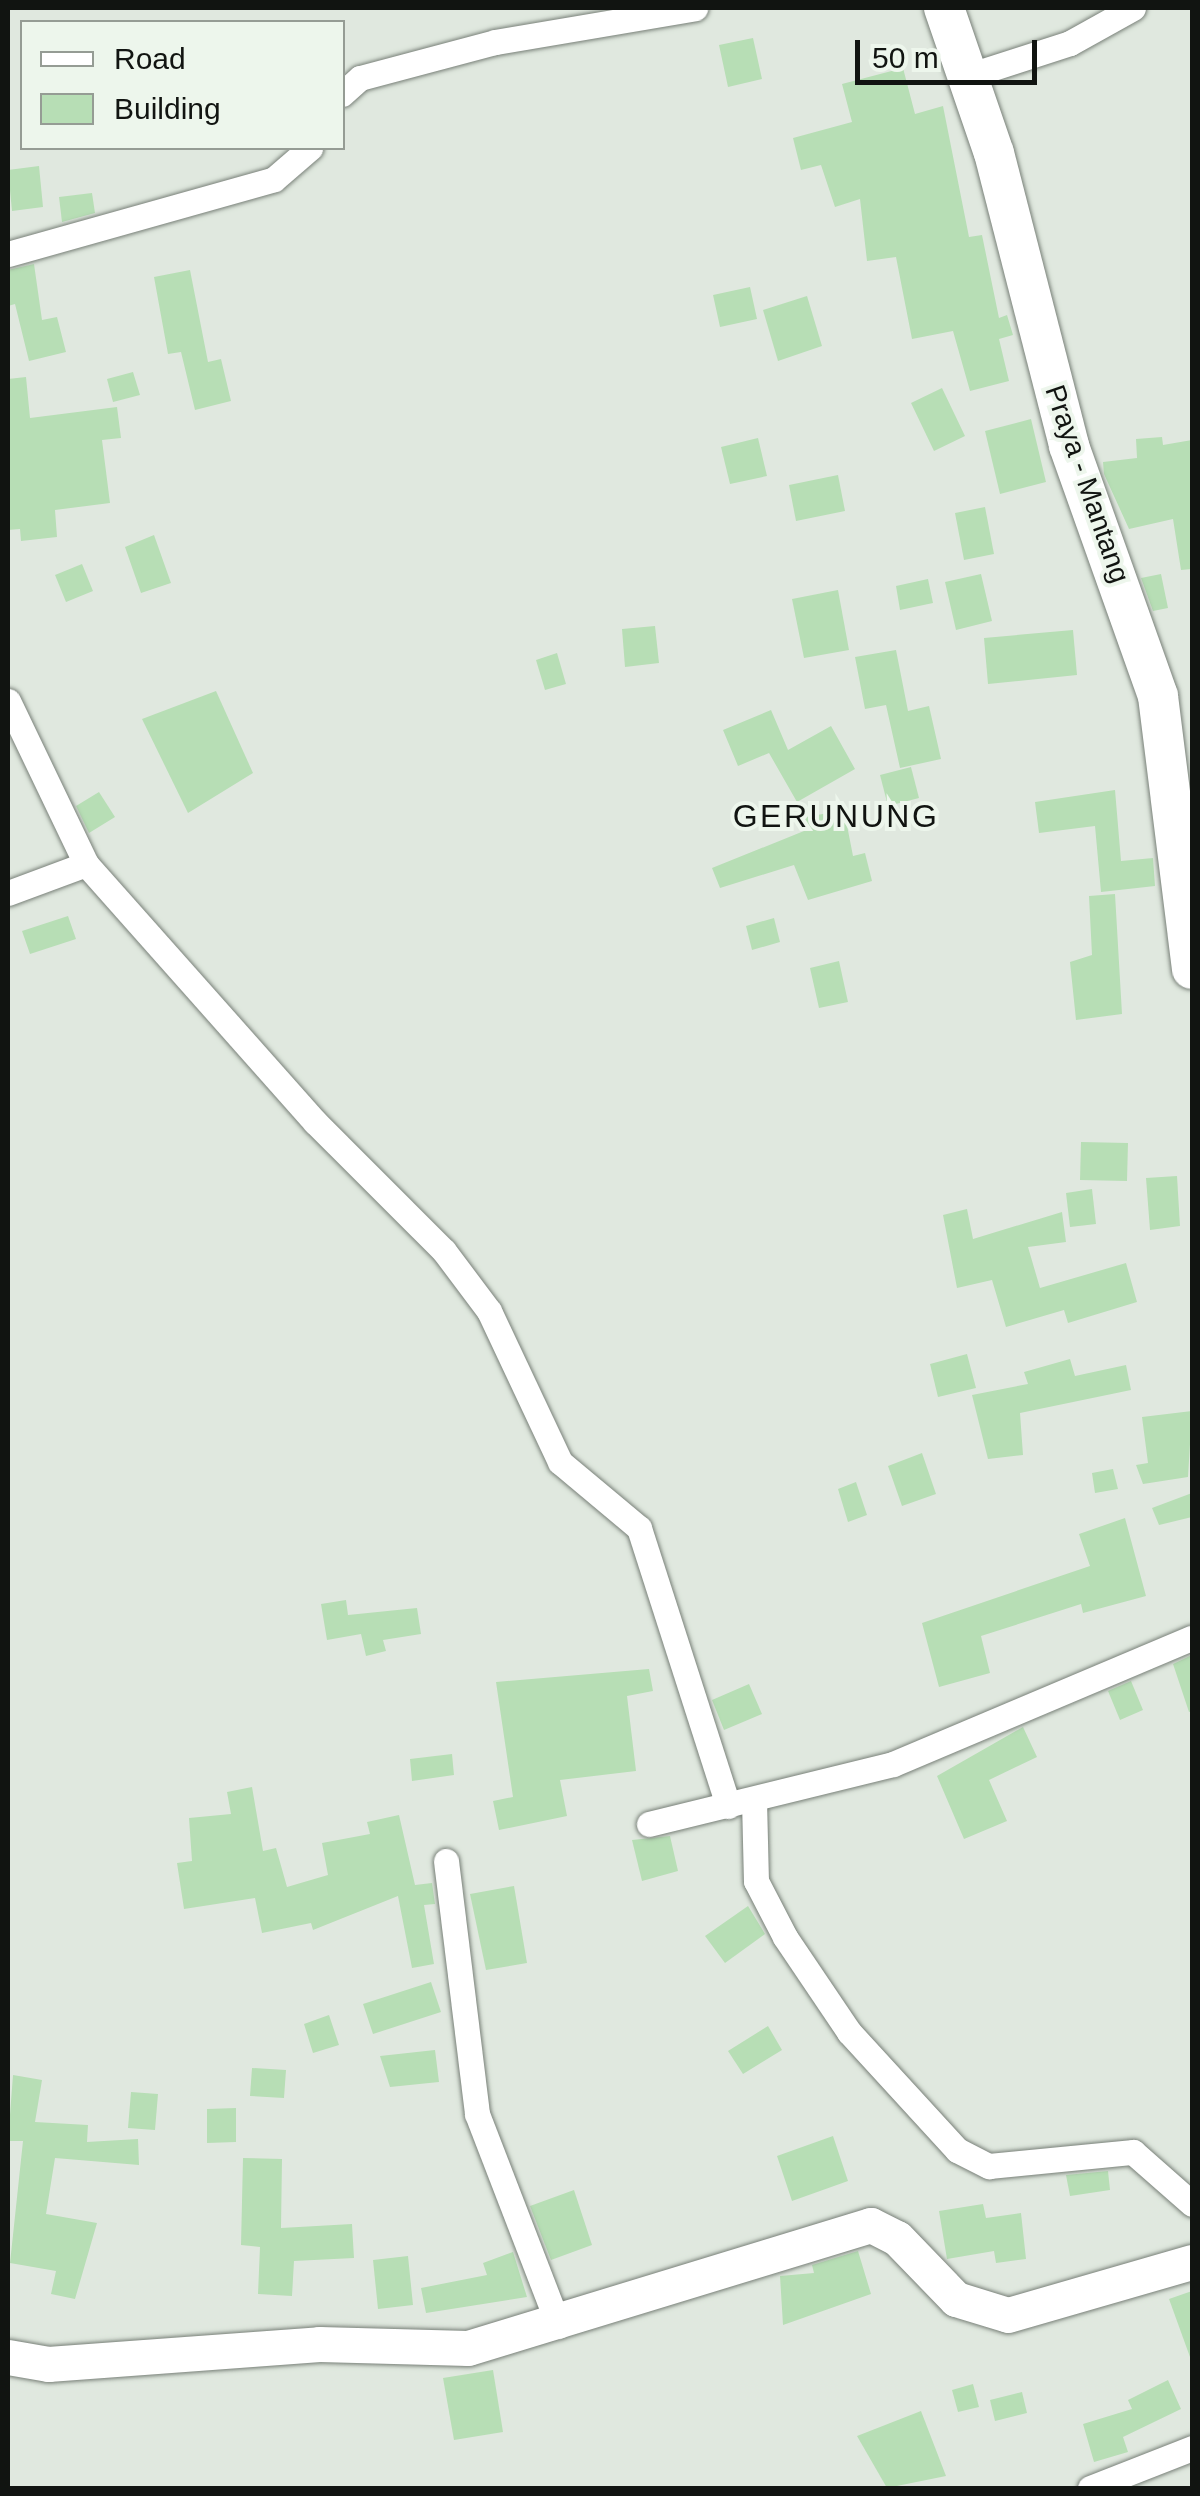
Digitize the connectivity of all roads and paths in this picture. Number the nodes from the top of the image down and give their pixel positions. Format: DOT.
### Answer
graph roads {
  1 [pos="695,8"];
  2 [pos="944,8"];
  3 [pos="1133,8"];
  4 [pos="968,76"];
  5 [pos="345,91"];
  6 [pos="308,150"];
  7 [pos="8,254"];
  8 [pos="8,701"];
  9 [pos="86,864"];
  10 [pos="1189,879"];
  11 [pos="8,892"];
  12 [pos="1192,969"];
  13 [pos="1192,1638"];
  14 [pos="754,1800"];
  15 [pos="728,1806"];
  16 [pos="649,1824"];
  17 [pos="446,1861"];
  18 [pos="1192,2204"];
  19 [pos="1192,2262"];
  20 [pos="559,2326"];
  21 [pos="8,2357"];
  22 [pos="1192,2448"];
  23 [pos="1090,2488"];
  1 -- 5 [label="street"];
  2 -- 4 [label="main road, Praya - Mantang"];
  3 -- 4 [label="street"];
  4 -- 10 [label="main road, Praya - Mantang"];
  6 -- 7 [label="street"];
  8 -- 9 [label="street"];
  9 -- 11 [label="street"];
  9 -- 15 [label="street"];
  10 -- 12 [label="main road, Praya - Mantang"];
  13 -- 14 [label="street"];
  14 -- 15 [label="street"];
  14 -- 18 [label="street"];
  15 -- 16 [label="street"];
  17 -- 20 [label="street"];
  19 -- 20 [label="street"];
  20 -- 21 [label="street"];
  22 -- 23 [label="street"];
}
